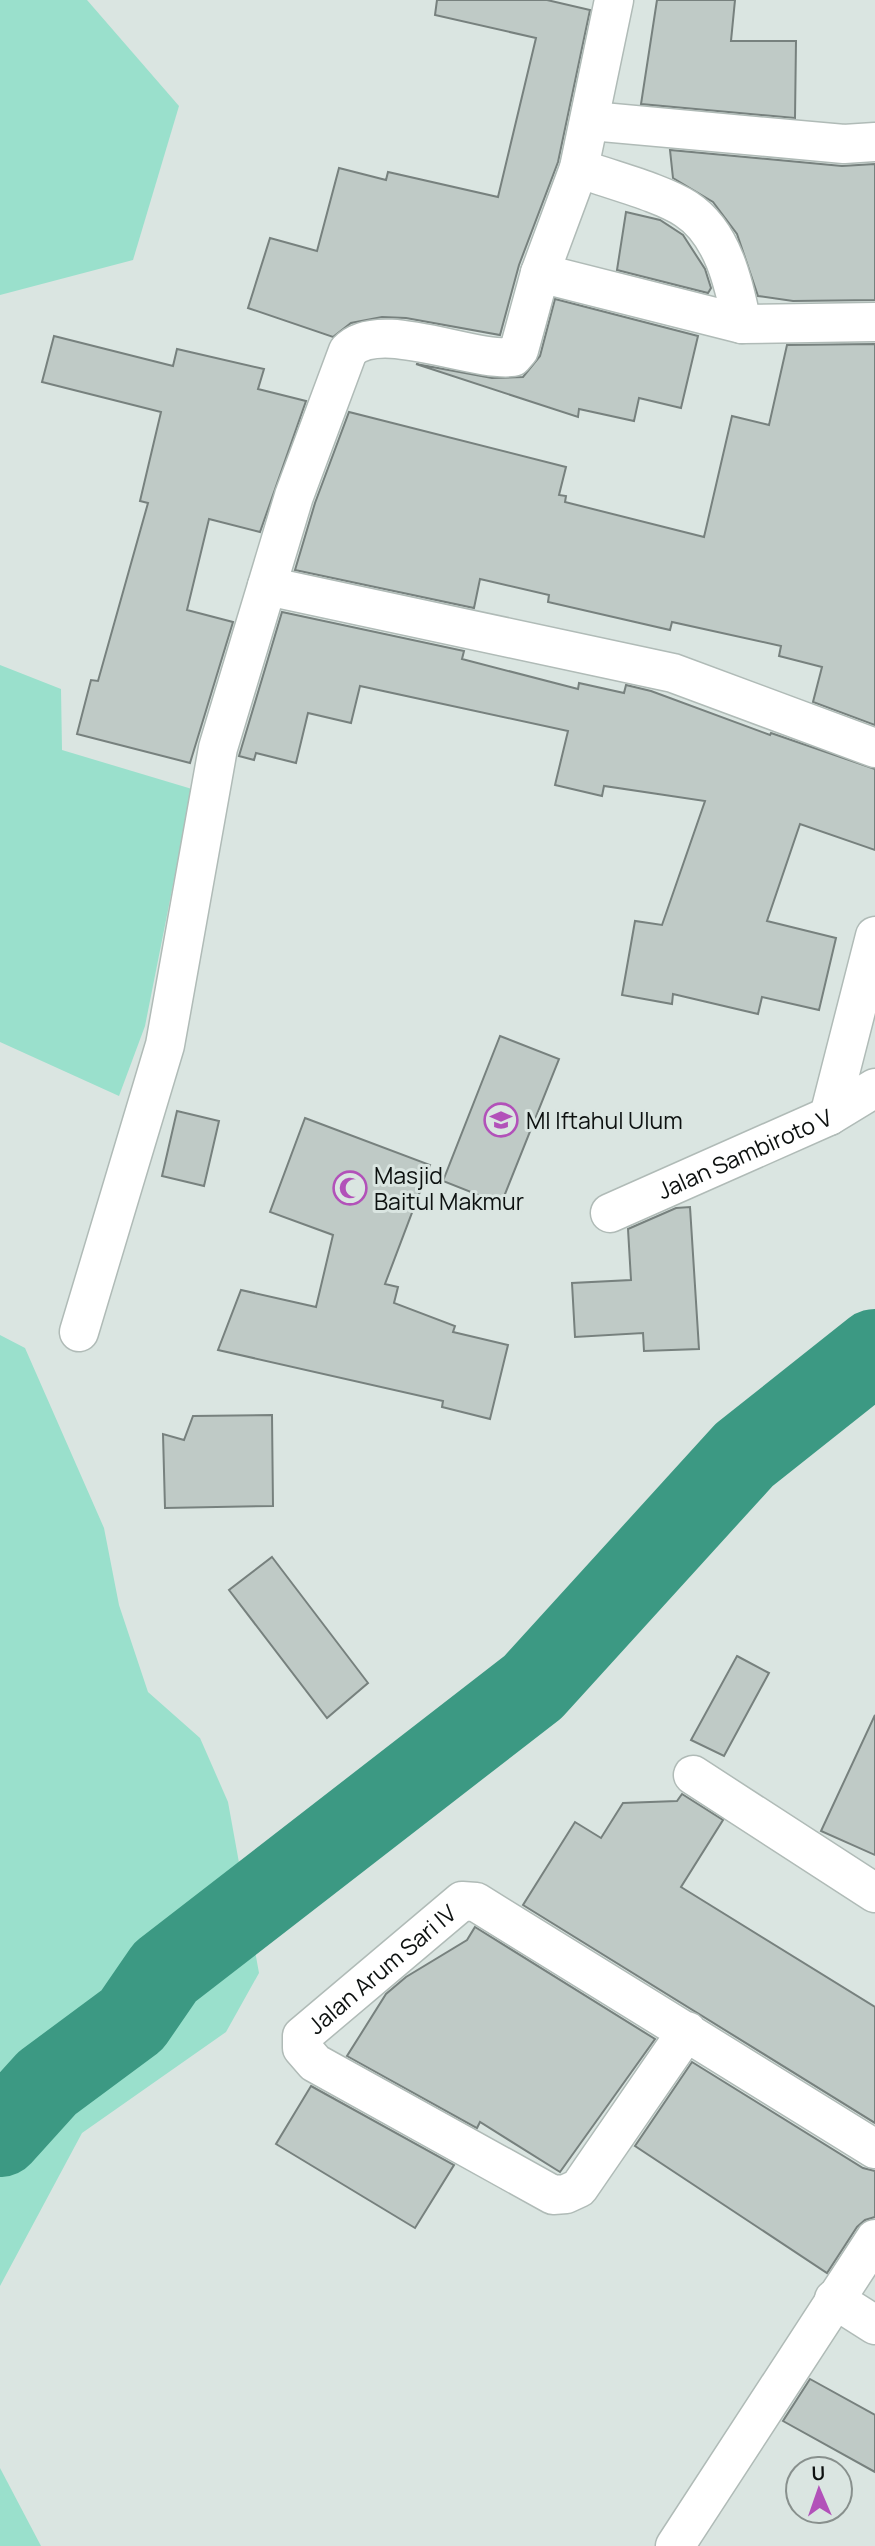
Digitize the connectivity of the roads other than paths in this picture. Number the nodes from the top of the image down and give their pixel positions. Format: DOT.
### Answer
graph roads {
  1 [pos="614,0"];
  2 [pos="591,121"];
  3 [pos="875,142"];
  4 [pos="579,168"];
  5 [pos="540,273"];
  6 [pos="875,322"];
  7 [pos="742,324"];
  8 [pos="267,586"];
  9 [pos="875,748"];
  10 [pos="875,936"];
  11 [pos="875,1088"];
  12 [pos="828,1116"];
  13 [pos="610,1213"];
  14 [pos="79,1332"];
  15 [pos="692,1774"];
  16 [pos="875,1893"];
  17 [pos="687,2031"];
  18 [pos="875,2149"];
  19 [pos="875,2239"];
  20 [pos="834,2300"];
  21 [pos="875,2325"];
  22 [pos="675,2546"];
  1 -- 2 [label="street"];
  2 -- 3 [label="street"];
  2 -- 4 [label="street"];
  4 -- 5 [label="street"];
  4 -- 7 [label="street"];
  5 -- 7 [label="street"];
  5 -- 8 [label="street"];
  6 -- 7 [label="street"];
  8 -- 9 [label="street"];
  8 -- 14 [label="street"];
  10 -- 12 [label="street"];
  11 -- 12 [label="street, Jalan Sambiroto V"];
  12 -- 13 [label="street, Jalan Sambiroto V"];
  15 -- 16 [label="street"];
  17 -- 17 [label="street, Jalan Arum Sari IV"];
  17 -- 18 [label="street"];
  19 -- 20 [label="street"];
  20 -- 21 [label="street"];
  20 -- 22 [label="street"];
}
